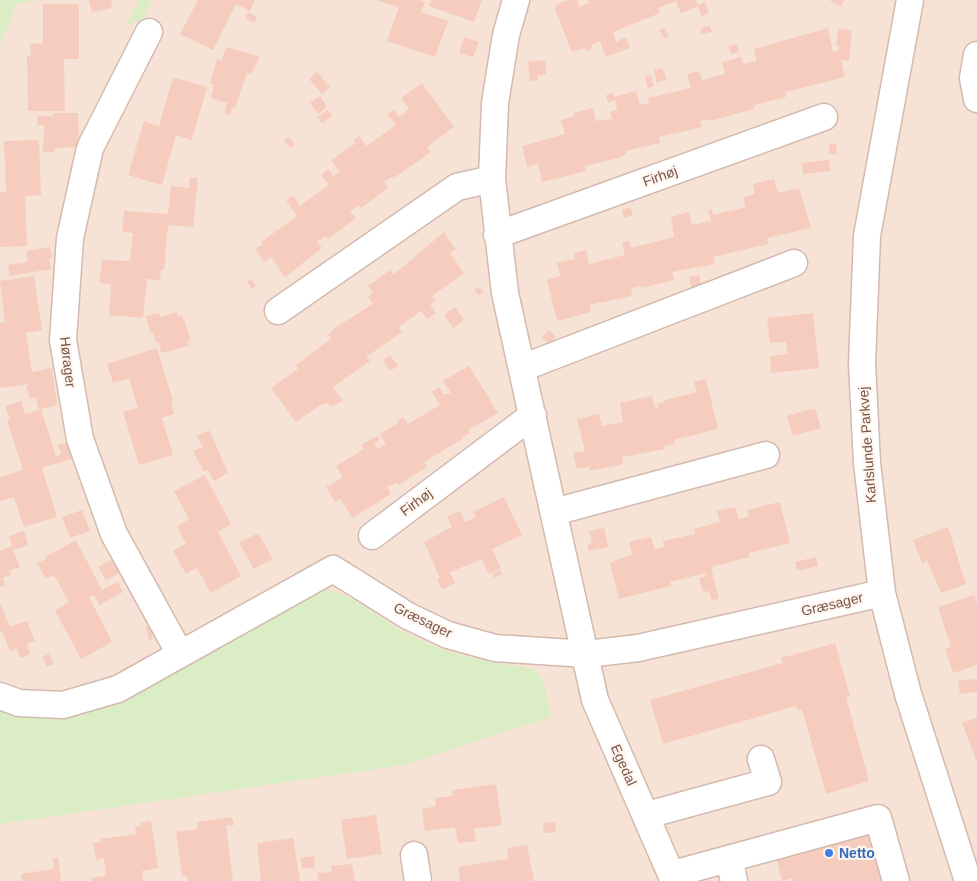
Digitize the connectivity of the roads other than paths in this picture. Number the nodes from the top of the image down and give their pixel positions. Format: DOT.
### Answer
graph roads {
  1 [pos="516,0"];
  2 [pos="910,0"];
  3 [pos="149,32"];
  4 [pos="977,55"];
  5 [pos="977,99"];
  6 [pos="824,117"];
  7 [pos="492,179"];
  8 [pos="497,235"];
  9 [pos="794,263"];
  10 [pos="278,311"];
  11 [pos="522,368"];
  12 [pos="533,415"];
  13 [pos="766,455"];
  14 [pos="554,512"];
  15 [pos="372,536"];
  16 [pos="882,593"];
  17 [pos="180,654"];
  18 [pos="587,654"];
  19 [pos="0,696"];
  20 [pos="761,759"];
  21 [pos="646,815"];
  22 [pos="414,855"];
  23 [pos="731,870"];
  24 [pos="674,877"];
  25 [pos="418,881"];
  26 [pos="896,881"];
  27 [pos="968,881"];
  1 -- 7 [label="street"];
  2 -- 16 [label="street, Karlslunde Parkvej"];
  3 -- 17 [label="street, Hørager"];
  4 -- 5 [label="street"];
  6 -- 8 [label="street, Firhøj"];
  7 -- 8 [label="street"];
  7 -- 10 [label="street"];
  8 -- 11 [label="street"];
  9 -- 11 [label="street"];
  11 -- 12 [label="street"];
  12 -- 14 [label="street"];
  12 -- 15 [label="street, Firhøj"];
  13 -- 14 [label="street"];
  14 -- 18 [label="street"];
  16 -- 18 [label="street, Græsager"];
  16 -- 27 [label="street, Karlslunde Parkvej"];
  17 -- 18 [label="street, Græsager"];
  17 -- 19 [label="street, Græsager"];
  18 -- 21 [label="street, Egedal"];
  20 -- 21 [label="street"];
  21 -- 24 [label="street, Egedal"];
  22 -- 25 [label="street"];
  23 -- 24 [label="street, Egedal"];
  23 -- 26 [label="street, Egedal"];
}
